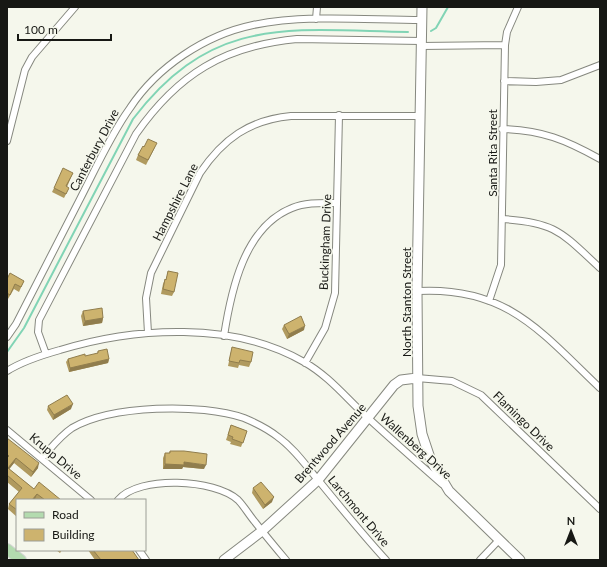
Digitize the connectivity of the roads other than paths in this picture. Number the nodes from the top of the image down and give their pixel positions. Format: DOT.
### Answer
graph roads {
  1 [pos="76,7"];
  2 [pos="317,7"];
  3 [pos="422,7"];
  4 [pos="518,7"];
  5 [pos="316,19"];
  6 [pos="422,20"];
  7 [pos="421,43"];
  8 [pos="505,46"];
  9 [pos="600,65"];
  10 [pos="504,81"];
  11 [pos="339,115"];
  12 [pos="421,116"];
  13 [pos="502,129"];
  14 [pos="7,141"];
  15 [pos="600,159"];
  16 [pos="337,203"];
  17 [pos="502,219"];
  18 [pos="600,268"];
  19 [pos="417,291"];
  20 [pos="489,301"];
  21 [pos="148,333"];
  22 [pos="224,336"];
  23 [pos="7,337"];
  24 [pos="46,354"];
  25 [pos="305,363"];
  26 [pos="7,371"];
  27 [pos="418,378"];
  28 [pos="600,388"];
  29 [pos="368,418"];
  30 [pos="7,430"];
  31 [pos="42,458"];
  32 [pos="318,480"];
  33 [pos="449,491"];
  34 [pos="90,499"];
  35 [pos="119,499"];
  36 [pos="600,510"];
  37 [pos="262,531"];
  38 [pos="499,540"];
  39 [pos="7,549"];
  40 [pos="140,551"];
  41 [pos="21,560"];
  42 [pos="146,560"];
  43 [pos="224,560"];
  44 [pos="286,560"];
  45 [pos="386,560"];
  46 [pos="480,560"];
  47 [pos="520,560"];
  1 -- 14 [label="street"];
  2 -- 5 [label="street"];
  3 -- 6 [label="street, North Stanton Street"];
  4 -- 8 [label="street, Santa Rita Street"];
  5 -- 6 [label="street, Canterbury Drive"];
  5 -- 23 [label="street, Canterbury Drive"];
  6 -- 7 [label="street, North Stanton Street"];
  7 -- 8 [label="street"];
  7 -- 12 [label="street, North Stanton Street"];
  7 -- 24 [label="street"];
  8 -- 10 [label="street, Santa Rita Street"];
  9 -- 10 [label="street"];
  10 -- 13 [label="street, Santa Rita Street"];
  11 -- 12 [label="street, Hampshire Lane"];
  11 -- 16 [label="street, Buckingham Drive"];
  11 -- 21 [label="street, Hampshire Lane"];
  12 -- 19 [label="street, North Stanton Street"];
  13 -- 15 [label="street"];
  13 -- 17 [label="street, Santa Rita Street"];
  16 -- 22 [label="street"];
  16 -- 25 [label="street, Buckingham Drive"];
  17 -- 18 [label="street"];
  17 -- 20 [label="street, Santa Rita Street"];
  19 -- 20 [label="street"];
  19 -- 27 [label="street, North Stanton Street"];
  20 -- 28 [label="street"];
  21 -- 22 [label="street, Wallenberg Drive"];
  21 -- 24 [label="street, Wallenberg Drive"];
  22 -- 25 [label="street, Wallenberg Drive"];
  24 -- 26 [label="street, Wallenberg Drive"];
  25 -- 29 [label="street, Wallenberg Drive"];
  27 -- 29 [label="street, Brentwood Avenue"];
  27 -- 33 [label="street, North Stanton Street"];
  27 -- 36 [label="street, Flamingo Drive"];
  29 -- 32 [label="street, Brentwood Avenue"];
  29 -- 33 [label="street, Wallenberg Drive"];
  30 -- 31 [label="street, Krupp Drive"];
  31 -- 32 [label="street, Larchmont Drive"];
  31 -- 34 [label="street, Krupp Drive"];
  32 -- 37 [label="street, Brentwood Avenue"];
  32 -- 45 [label="street, Larchmont Drive"];
  33 -- 38 [label="street, North Stanton Street"];
  35 -- 37 [label="street"];
  37 -- 43 [label="street, Brentwood Avenue"];
  37 -- 44 [label="street"];
  38 -- 46 [label="street"];
  38 -- 47 [label="street, North Stanton Street"];
  39 -- 41 [label="main road"];
  40 -- 42 [label="street"];
}
